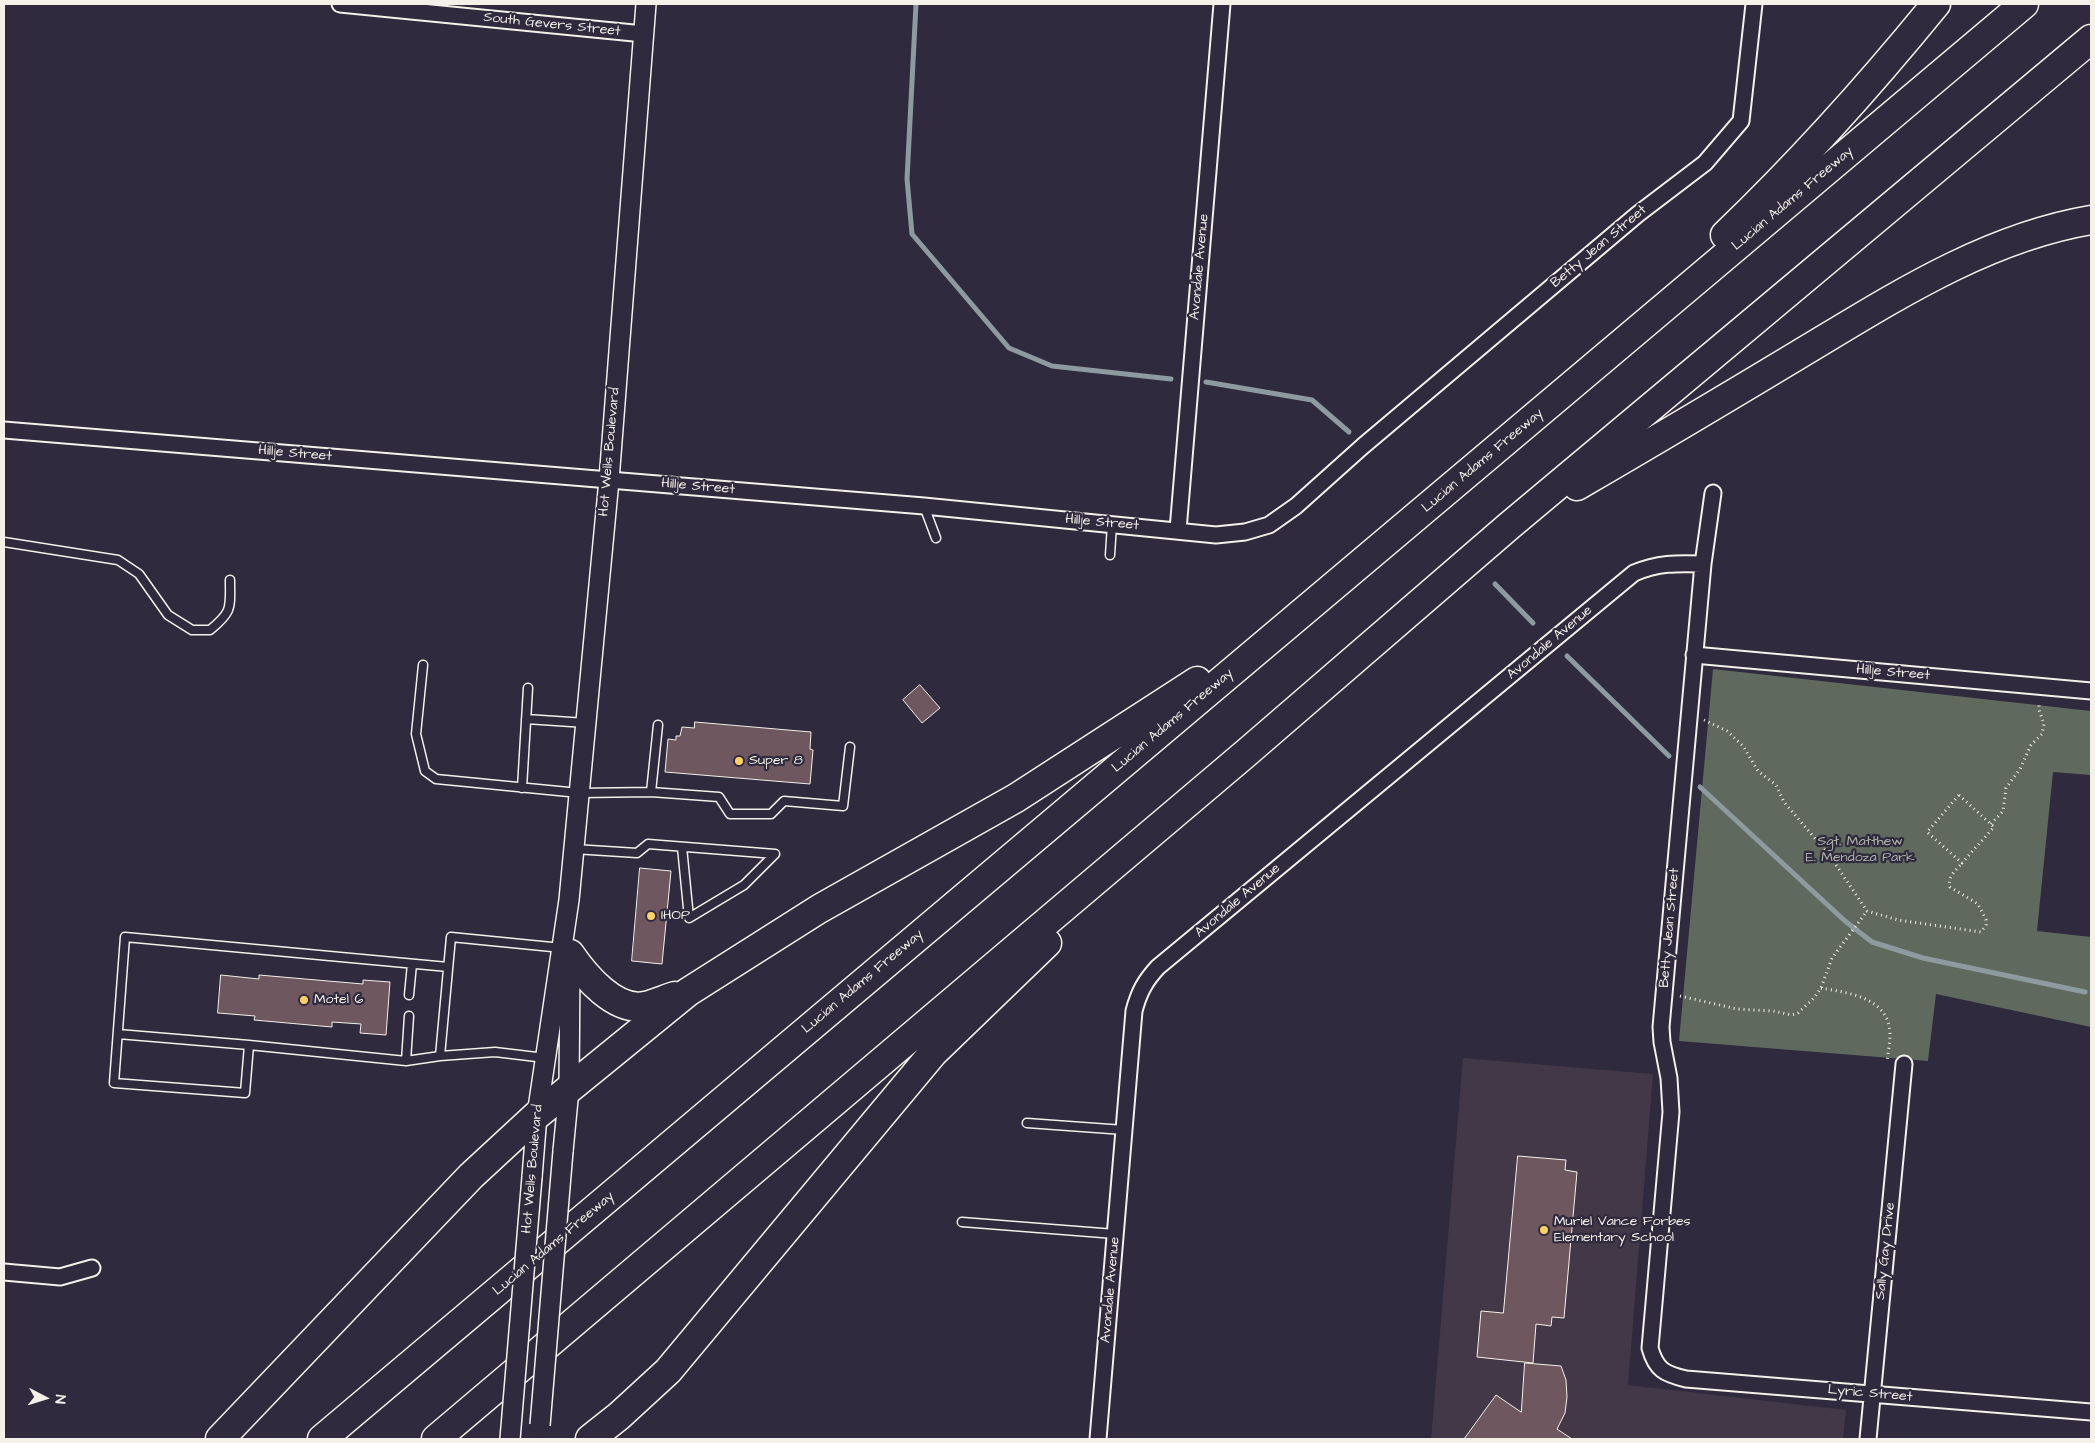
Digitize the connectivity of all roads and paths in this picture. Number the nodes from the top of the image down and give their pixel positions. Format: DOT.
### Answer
graph roads {
  1 [pos="340,4"];
  2 [pos="646,4"];
  3 [pos="1222,4"];
  4 [pos="1754,4"];
  5 [pos="1936,4"];
  6 [pos="2024,4"];
  7 [pos="644,34"];
  8 [pos="2091,39"];
  9 [pos="2091,220"];
  10 [pos="1536,416"];
  11 [pos="4,430"];
  12 [pos="1363,446"];
  13 [pos="608,480"];
  14 [pos="1713,494"];
  15 [pos="924,506"];
  16 [pos="1112,524"];
  17 [pos="1509,526"];
  18 [pos="1178,530"];
  19 [pos="936,538"];
  20 [pos="4,542"];
  21 [pos="1110,555"];
  22 [pos="1703,564"];
  23 [pos="230,580"];
  24 [pos="1313,603"];
  25 [pos="1694,654"];
  26 [pos="424,665"];
  27 [pos="2040,686"];
  28 [pos="528,688"];
  29 [pos="2091,691"];
  30 [pos="1689,713"];
  31 [pos="526,718"];
  32 [pos="586,724"];
  33 [pos="658,725"];
  34 [pos="850,747"];
  35 [pos="1245,754"];
  36 [pos="522,788"];
  37 [pos="651,792"];
  38 [pos="579,793"];
  39 [pos="1992,824"];
  40 [pos="682,847"];
  41 [pos="574,849"];
  42 [pos="1962,862"];
  43 [pos="1867,911"];
  44 [pos="566,951"];
  45 [pos="412,964"];
  46 [pos="448,967"];
  47 [pos="1821,988"];
  48 [pos="688,992"];
  49 [pos="1664,993"];
  50 [pos="410,995"];
  51 [pos="409,1016"];
  52 [pos="118,1034"];
  53 [pos="249,1044"];
  54 [pos="440,1056"];
  55 [pos="546,1058"];
  56 [pos="406,1060"];
  57 [pos="1904,1064"];
  58 [pos="570,1089"];
  59 [pos="538,1115"];
  60 [pos="1027,1123"];
  61 [pos="1124,1130"];
  62 [pos="962,1222"];
  63 [pos="1115,1234"];
  64 [pos="92,1268"];
  65 [pos="4,1272"];
  66 [pos="1654,1362"];
  67 [pos="1872,1395"];
  68 [pos="2091,1412"];
  69 [pos="539,1432"];
  70 [pos="220,1439"];
  71 [pos="322,1439"];
  72 [pos="436,1439"];
  73 [pos="510,1439"];
  74 [pos="590,1439"];
  75 [pos="1098,1439"];
  76 [pos="1868,1439"];
  1 -- 7 [label="street, South Gevers Street"];
  2 -- 7 [label="street, Hot Wells Boulevard"];
  3 -- 18 [label="street, Avondale Avenue"];
  4 -- 12 [label="street, Betty Jean Street"];
  5 -- 10 [label="highway"];
  6 -- 10 [label="highway, Lucian Adams Freeway"];
  7 -- 13 [label="street, Hot Wells Boulevard"];
  8 -- 17 [label="highway"];
  9 -- 17 [label="highway"];
  10 -- 24 [label="highway, Lucian Adams Freeway"];
  11 -- 13 [label="street, Hillje Street"];
  12 -- 18 [label="street, Hillje Street"];
  13 -- 15 [label="street, Hillje Street"];
  13 -- 32 [label="street, Hot Wells Boulevard"];
  14 -- 22 [label="street, Betty Jean Street"];
  15 -- 16 [label="street, Hillje Street"];
  15 -- 19 [label="lane"];
  16 -- 18 [label="street, Hillje Street"];
  16 -- 21 [label="lane"];
  17 -- 35 [label="highway"];
  20 -- 23 [label="lane"];
  22 -- 25 [label="street, Betty Jean Street"];
  22 -- 61 [label="street, Avondale Avenue"];
  24 -- 48 [label="highway"];
  24 -- 71 [label="highway, Lucian Adams Freeway"];
  25 -- 27 [label="street, Hillje Street"];
  25 -- 30 [label="street, Betty Jean Street"];
  26 -- 36 [label="lane"];
  27 -- 29 [label="street, Hillje Street"];
  27 -- 39 [label="path"];
  28 -- 31 [label="lane"];
  30 -- 43 [label="path"];
  30 -- 49 [label="street, Betty Jean Street"];
  31 -- 32 [label="lane"];
  31 -- 36 [label="lane"];
  32 -- 38 [label="street, Hot Wells Boulevard"];
  33 -- 37 [label="lane"];
  34 -- 37 [label="lane"];
  35 -- 72 [label="highway"];
  35 -- 74 [label="highway"];
  36 -- 38 [label="lane"];
  37 -- 38 [label="lane"];
  38 -- 41 [label="street, Hot Wells Boulevard"];
  39 -- 42 [label="path"];
  39 -- 42 [label="path"];
  40 -- 40 [label="lane"];
  40 -- 41 [label="lane"];
  41 -- 44 [label="street, Hot Wells Boulevard"];
  42 -- 43 [label="path"];
  43 -- 47 [label="path"];
  44 -- 46 [label="lane"];
  44 -- 48 [label="highway"];
  44 -- 55 [label="street, Hot Wells Boulevard"];
  44 -- 58 [label="street, Hot Wells Boulevard"];
  45 -- 46 [label="lane"];
  45 -- 50 [label="lane"];
  45 -- 52 [label="lane"];
  46 -- 54 [label="lane"];
  47 -- 49 [label="path"];
  47 -- 57 [label="path"];
  48 -- 58 [label="highway"];
  49 -- 66 [label="street, Betty Jean Street"];
  51 -- 56 [label="lane"];
  52 -- 53 [label="lane"];
  52 -- 53 [label="lane"];
  53 -- 56 [label="lane"];
  54 -- 55 [label="lane"];
  54 -- 56 [label="lane"];
  55 -- 59 [label="street, Hot Wells Boulevard"];
  57 -- 67 [label="street, Sally Gay Drive"];
  58 -- 59 [label="highway"];
  58 -- 69 [label="street, Hot Wells Boulevard, bridge"];
  59 -- 70 [label="highway"];
  59 -- 73 [label="street, Hot Wells Boulevard, bridge"];
  60 -- 61 [label="lane"];
  61 -- 63 [label="street, Avondale Avenue"];
  62 -- 63 [label="lane"];
  63 -- 75 [label="street, Avondale Avenue"];
  64 -- 65 [label="street"];
  66 -- 67 [label="street, Lyric Street"];
  67 -- 68 [label="street, Lyric Street"];
  67 -- 76 [label="street, Sally Gay Drive"];
}
